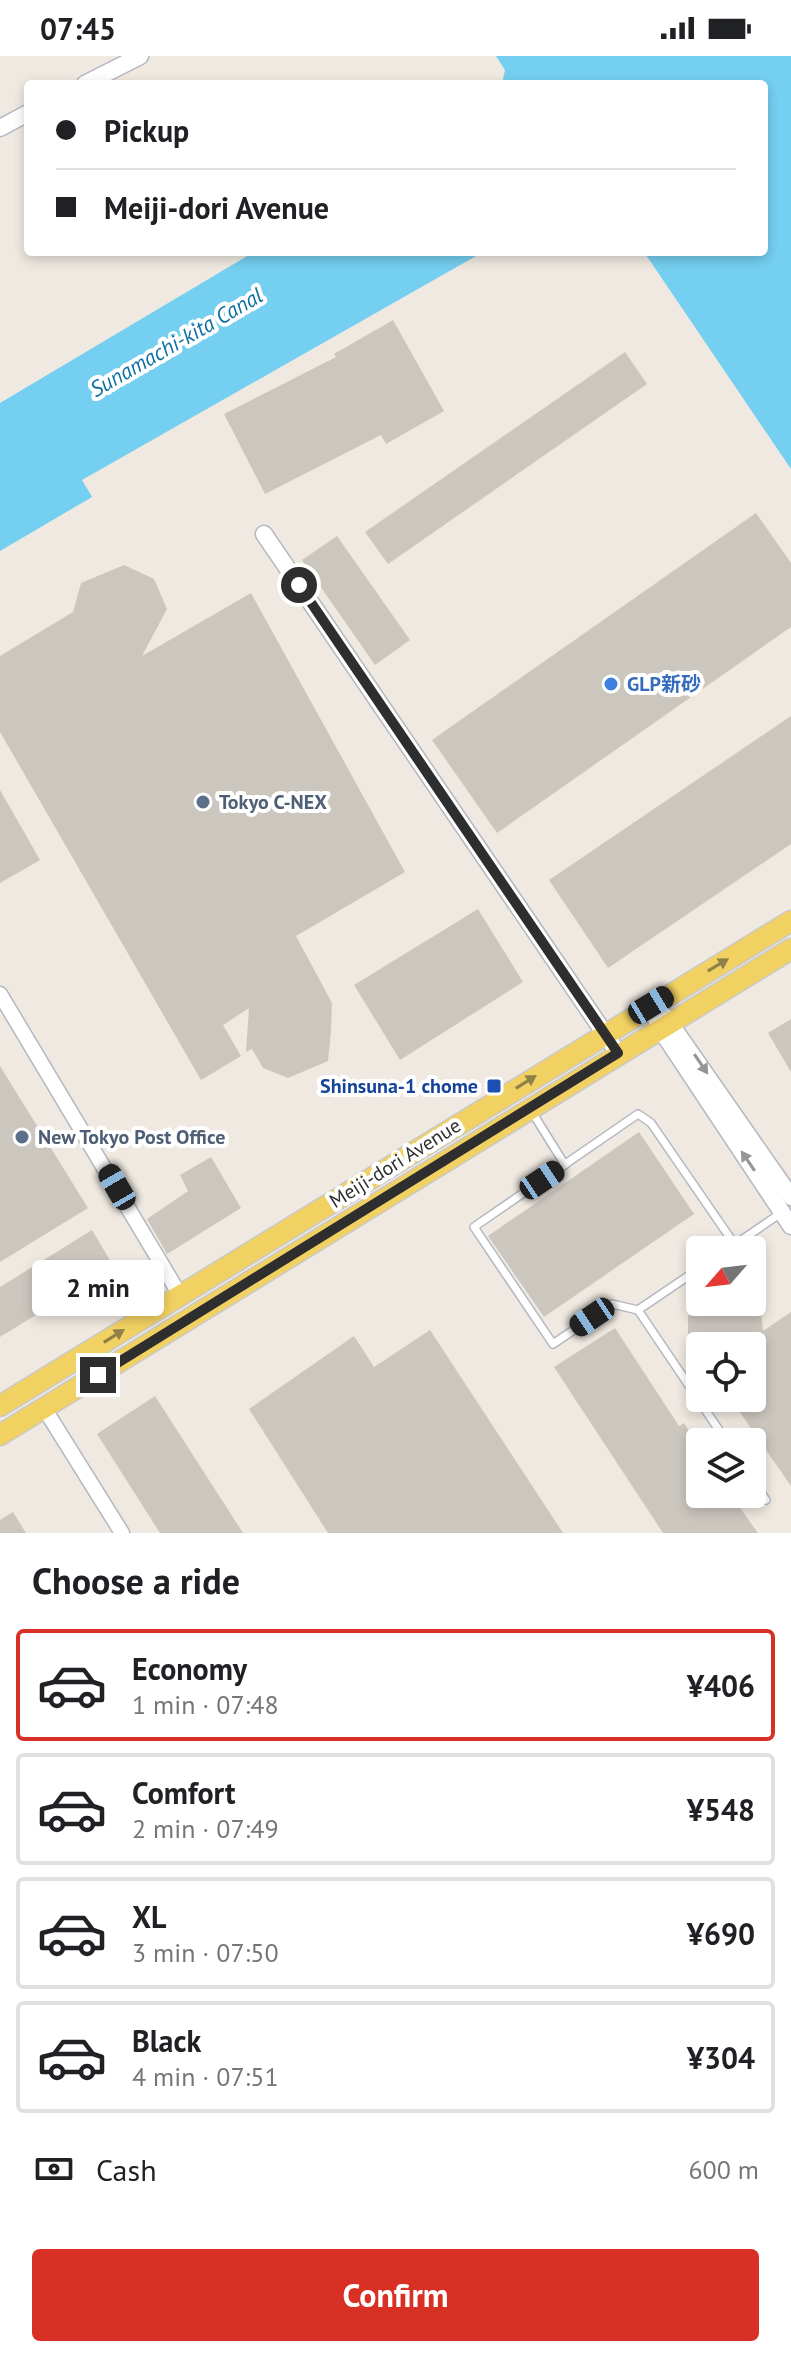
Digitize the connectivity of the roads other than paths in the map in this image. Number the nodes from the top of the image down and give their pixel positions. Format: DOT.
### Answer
graph roads {
  1 [pos="140,56"];
  2 [pos="93,80"];
  3 [pos="24,115"];
  4 [pos="0,128"];
  5 [pos="264,534"];
  6 [pos="791,921"];
  7 [pos="791,949"];
  8 [pos="0,994"];
  9 [pos="651,1005"];
  10 [pos="664,1024"];
  11 [pos="605,1034"];
  12 [pos="618,1053"];
  13 [pos="529,1109"];
  14 [pos="565,1165"];
  15 [pos="790,1195"];
  16 [pos="786,1220"];
  17 [pos="729,1236"];
  18 [pos="753,1236"];
  19 [pos="686,1277"];
  20 [pos="180,1295"];
  21 [pos="638,1310"];
  22 [pos="0,1406"];
  23 [pos="44,1408"];
  24 [pos="718,1428"];
  25 [pos="0,1435"];
  26 [pos="122,1533"];
  1 -- 2 [label="street"];
  3 -- 4 [label="street"];
  5 -- 11 [label="street"];
  9 -- 6 [label="main road, Meiji-dori Avenue, one-way"];
  7 -- 10 [label="main road, Meiji-dori Avenue"];
  8 -- 20 [label="street"];
  9 -- 10 [label="street"];
  9 -- 11 [label="main road, Meiji-dori Avenue"];
  10 -- 12 [label="main road, Meiji-dori Avenue"];
  10 -- 15 [label="street, one-way"];
  16 -- 10 [label="street, one-way"];
  11 -- 12 [label="street"];
  20 -- 11 [label="main road, Meiji-dori Avenue, one-way"];
  12 -- 13 [label="main road, Meiji-dori Avenue"];
  13 -- 14 [label="lane"];
  13 -- 23 [label="main road, Meiji-dori Avenue"];
  14 -- 17 [label="lane"];
  14 -- 21 [label="lane"];
  15 -- 16 [label="lane"];
  16 -- 18 [label="lane"];
  19 -- 21 [label="lane"];
  22 -- 20 [label="main road, Meiji-dori Avenue, one-way"];
  21 -- 24 [label="lane"];
  23 -- 25 [label="main road, Meiji-dori Avenue"];
  23 -- 26 [label="street"];
}
